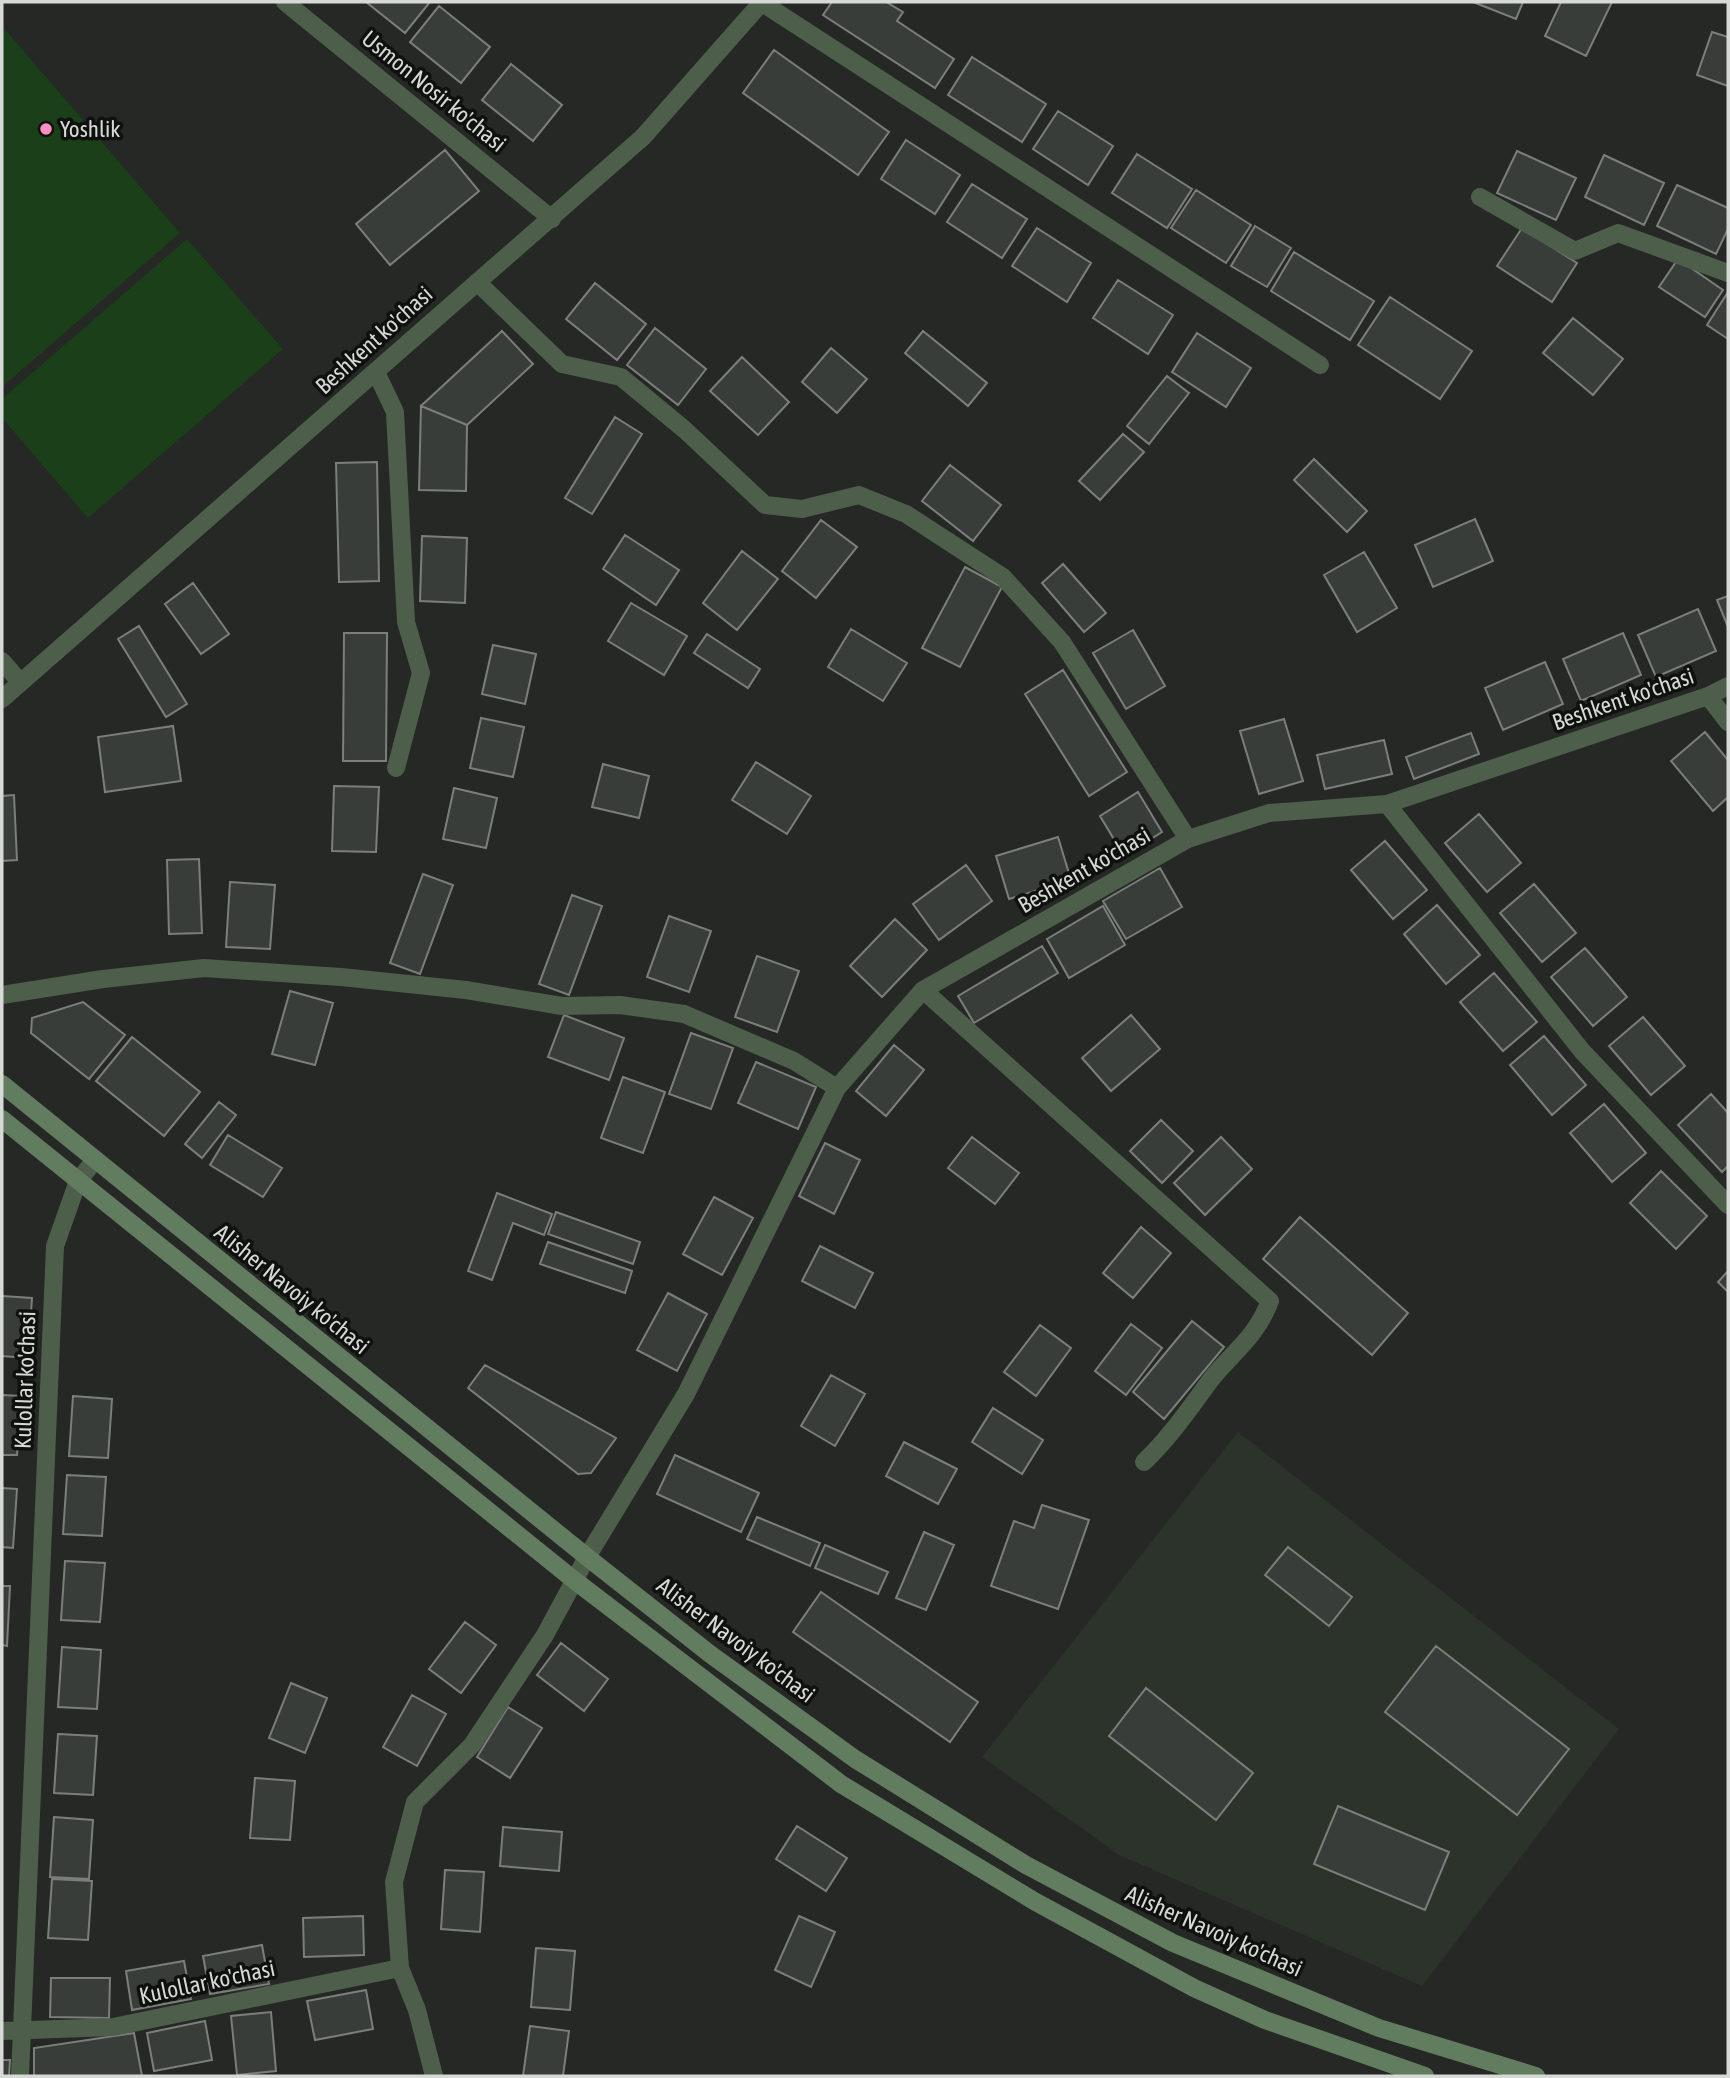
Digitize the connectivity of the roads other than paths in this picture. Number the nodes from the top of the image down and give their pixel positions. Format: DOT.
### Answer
graph roads {
  1 [pos="285,2"];
  2 [pos="762,2"];
  3 [pos="1480,197"];
  4 [pos="552,219"];
  5 [pos="1728,273"];
  6 [pos="477,282"];
  7 [pos="1320,365"];
  8 [pos="376,372"];
  9 [pos="2,661"];
  10 [pos="20,682"];
  11 [pos="1728,686"];
  12 [pos="1708,696"];
  13 [pos="2,699"];
  14 [pos="1728,722"];
  15 [pos="396,768"];
  16 [pos="1387,804"];
  17 [pos="1188,839"];
  18 [pos="923,990"];
  19 [pos="2,995"];
  20 [pos="2,1084"];
  21 [pos="837,1088"];
  22 [pos="2,1119"];
  23 [pos="95,1160"];
  24 [pos="78,1181"];
  25 [pos="1728,1205"];
  26 [pos="1144,1462"];
  27 [pos="587,1557"];
  28 [pos="574,1580"];
  29 [pos="1182,1947"];
  30 [pos="400,1968"];
  31 [pos="1168,1974"];
  32 [pos="2,2031"];
  33 [pos="22,2032"];
  34 [pos="20,2076"];
  35 [pos="434,2076"];
  36 [pos="1425,2076"];
  37 [pos="1536,2076"];
  1 -- 4 [label="street, Usmon Nosir ko'chasi"];
  2 -- 4 [label="street, Beshkent ko'chasi"];
  2 -- 7 [label="street"];
  3 -- 5 [label="street"];
  4 -- 6 [label="street, Beshkent ko'chasi"];
  6 -- 8 [label="street, Beshkent ko'chasi"];
  6 -- 17 [label="street"];
  8 -- 10 [label="street, Beshkent ko'chasi"];
  8 -- 15 [label="street"];
  9 -- 10 [label="street"];
  10 -- 13 [label="street, Beshkent ko'chasi"];
  11 -- 12 [label="street, Beshkent ko'chasi"];
  12 -- 14 [label="street"];
  12 -- 16 [label="street, Beshkent ko'chasi"];
  16 -- 17 [label="street, Beshkent ko'chasi"];
  16 -- 25 [label="street"];
  17 -- 18 [label="street, Beshkent ko'chasi"];
  18 -- 21 [label="street, Beshkent ko'chasi"];
  18 -- 26 [label="street"];
  19 -- 21 [label="street"];
  20 -- 23 [label="main road, Alisher Navoiy ko'chasi"];
  21 -- 27 [label="street, Beshkent ko'chasi"];
  22 -- 24 [label="main road"];
  23 -- 24 [label="street, Kulollar ko'chasi"];
  23 -- 27 [label="main road, Alisher Navoiy ko'chasi"];
  24 -- 28 [label="main road"];
  24 -- 33 [label="street, Kulollar ko'chasi"];
  27 -- 28 [label="street, Beshkent ko'chasi"];
  27 -- 29 [label="main road, Alisher Navoiy ko'chasi"];
  28 -- 30 [label="street"];
  28 -- 31 [label="main road"];
  29 -- 31 [label="main road"];
  29 -- 37 [label="main road, Alisher Navoiy ko'chasi"];
  30 -- 33 [label="street, Kulollar ko'chasi"];
  30 -- 35 [label="street"];
  31 -- 36 [label="main road"];
  32 -- 33 [label="street, Kulollar ko'chasi"];
  33 -- 34 [label="street, Kulollar ko'chasi"];
}
